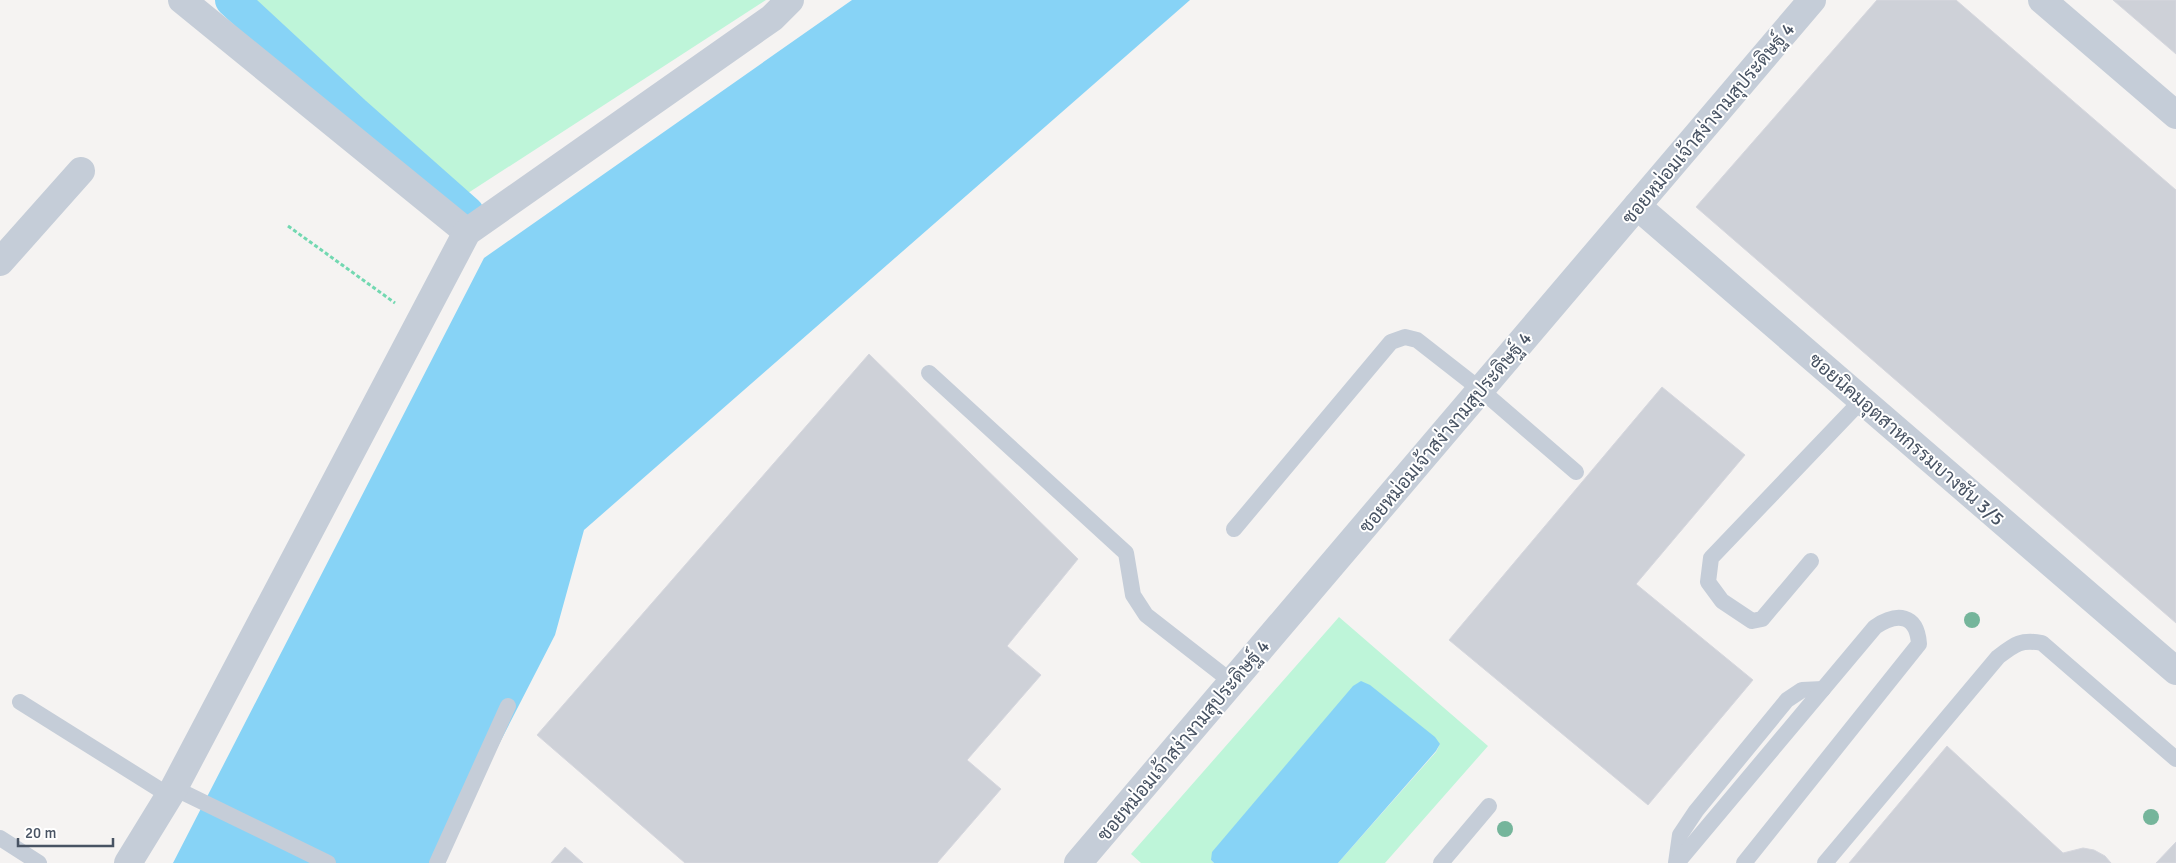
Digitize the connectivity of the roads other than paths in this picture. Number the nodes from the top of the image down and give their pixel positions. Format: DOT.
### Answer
graph roads {
  1 [pos="182,0"];
  2 [pos="790,0"];
  3 [pos="1812,0"];
  4 [pos="2042,0"];
  5 [pos="2176,115"];
  6 [pos="81,172"];
  7 [pos="1637,206"];
  8 [pos="467,232"];
  9 [pos="0,262"];
  10 [pos="929,372"];
  11 [pos="1481,390"];
  12 [pos="1862,400"];
  13 [pos="1576,472"];
  14 [pos="1234,529"];
  15 [pos="1812,561"];
  16 [pos="2176,672"];
  17 [pos="1232,682"];
  18 [pos="20,702"];
  19 [pos="508,706"];
  20 [pos="2176,758"];
  21 [pos="172,792"];
  22 [pos="1489,806"];
  23 [pos="0,838"];
  24 [pos="1085,861"];
  25 [pos="39,863"];
  26 [pos="128,863"];
  27 [pos="328,863"];
  28 [pos="437,863"];
  29 [pos="1441,863"];
  30 [pos="1676,863"];
  31 [pos="1744,863"];
  32 [pos="1825,863"];
  1 -- 8 [label="street"];
  2 -- 8 [label="street"];
  3 -- 7 [label="street, ซอยหม่อมเจ้าสง่างามสุประดิษฐ์ 4"];
  4 -- 5 [label="street"];
  6 -- 9 [label="street"];
  7 -- 11 [label="street, ซอยหม่อมเจ้าสง่างามสุประดิษฐ์ 4"];
  7 -- 12 [label="street, ซอยนิคมอุตสาหกรรมบางชัน 3/5"];
  8 -- 21 [label="street"];
  10 -- 17 [label="lane"];
  11 -- 13 [label="lane"];
  11 -- 14 [label="lane"];
  11 -- 17 [label="street, ซอยหม่อมเจ้าสง่างามสุประดิษฐ์ 4"];
  12 -- 15 [label="lane"];
  12 -- 16 [label="street, ซอยนิคมอุตสาหกรรมบางชัน 3/5"];
  17 -- 24 [label="street, ซอยหม่อมเจ้าสง่างามสุประดิษฐ์ 4"];
  18 -- 21 [label="lane"];
  19 -- 28 [label="lane"];
  20 -- 32 [label="lane"];
  21 -- 26 [label="street"];
  21 -- 27 [label="lane"];
  22 -- 29 [label="lane"];
  23 -- 25 [label="lane"];
  30 -- 31 [label="lane"];
}
